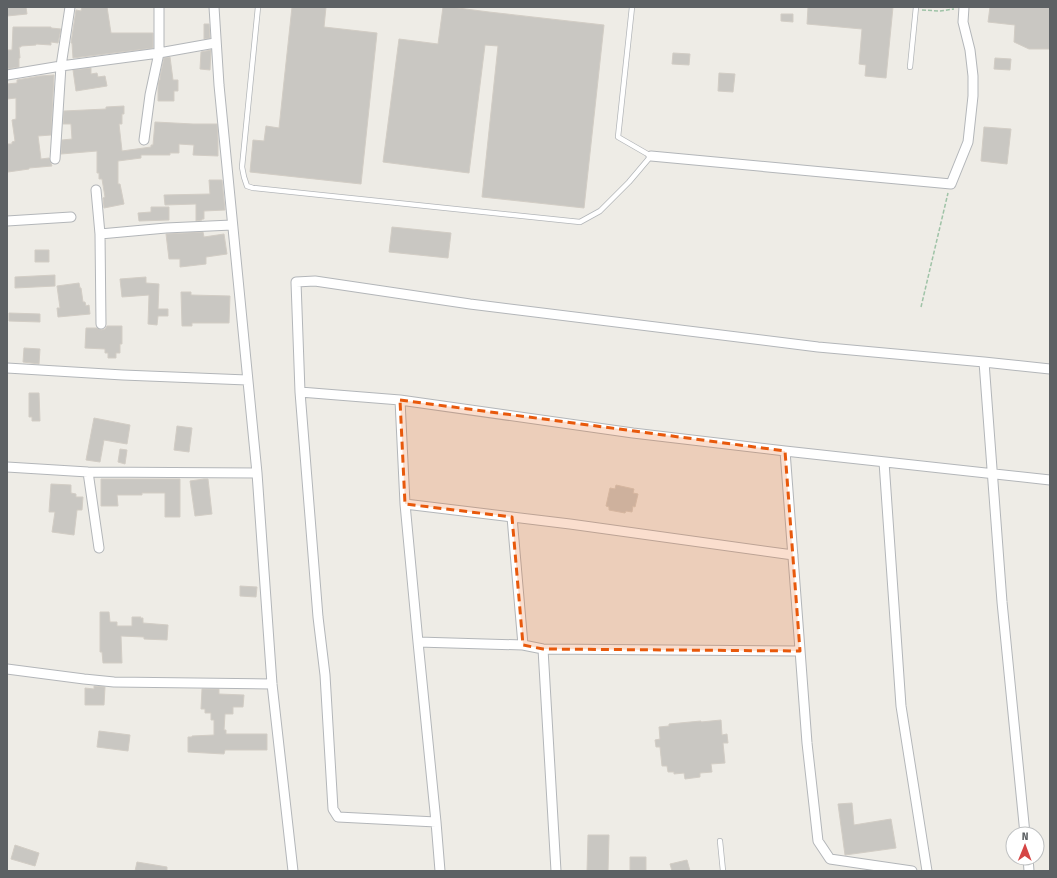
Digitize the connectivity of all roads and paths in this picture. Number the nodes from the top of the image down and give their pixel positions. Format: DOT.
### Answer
graph roads {
  1 [pos="70,7"];
  2 [pos="159,7"];
  3 [pos="214,7"];
  4 [pos="258,7"];
  5 [pos="632,7"];
  6 [pos="964,7"];
  7 [pos="916,9"];
  8 [pos="215,43"];
  9 [pos="159,53"];
  10 [pos="61,66"];
  11 [pos="910,67"];
  12 [pos="7,75"];
  13 [pos="144,140"];
  14 [pos="651,156"];
  15 [pos="55,159"];
  16 [pos="951,184"];
  17 [pos="96,190"];
  18 [pos="71,217"];
  19 [pos="7,221"];
  20 [pos="232,225"];
  21 [pos="100,234"];
  22 [pos="922,307"];
  23 [pos="101,324"];
  24 [pos="984,362"];
  25 [pos="7,368"];
  26 [pos="1050,369"];
  27 [pos="247,380"];
  28 [pos="300,392"];
  29 [pos="400,400"];
  30 [pos="785,451"];
  31 [pos="884,462"];
  32 [pos="7,467"];
  33 [pos="88,472"];
  34 [pos="257,473"];
  35 [pos="992,473"];
  36 [pos="1050,480"];
  37 [pos="405,504"];
  38 [pos="512,517"];
  39 [pos="99,548"];
  40 [pos="793,555"];
  41 [pos="418,642"];
  42 [pos="522,645"];
  43 [pos="543,649"];
  44 [pos="800,651"];
  45 [pos="7,669"];
  46 [pos="272,684"];
  47 [pos="436,822"];
  48 [pos="1024,826"];
  49 [pos="720,841"];
  50 [pos="293,871"];
  51 [pos="440,871"];
  52 [pos="556,871"];
  53 [pos="723,871"];
  54 [pos="912,871"];
  55 [pos="926,871"];
  1 -- 10 [label="street"];
  2 -- 9 [label="street"];
  3 -- 8 [label="street"];
  4 -- 14 [label="lane"];
  5 -- 14 [label="lane"];
  6 -- 7 [label="path"];
  6 -- 16 [label="street"];
  7 -- 11 [label="lane"];
  8 -- 9 [label="street"];
  8 -- 20 [label="street"];
  9 -- 10 [label="street"];
  9 -- 13 [label="street"];
  10 -- 12 [label="street"];
  10 -- 15 [label="street"];
  14 -- 16 [label="street"];
  16 -- 22 [label="path"];
  17 -- 21 [label="street"];
  18 -- 19 [label="street"];
  20 -- 21 [label="street"];
  20 -- 27 [label="street"];
  21 -- 23 [label="street"];
  24 -- 26 [label="street"];
  24 -- 28 [label="street"];
  24 -- 35 [label="street"];
  25 -- 27 [label="street"];
  27 -- 34 [label="street"];
  28 -- 29 [label="street"];
  28 -- 47 [label="street"];
  29 -- 30 [label="street"];
  29 -- 37 [label="street"];
  30 -- 31 [label="street"];
  30 -- 40 [label="street"];
  31 -- 35 [label="street"];
  31 -- 55 [label="street"];
  32 -- 33 [label="street"];
  33 -- 34 [label="street"];
  33 -- 39 [label="street"];
  34 -- 46 [label="street"];
  35 -- 36 [label="street"];
  35 -- 48 [label="street"];
  37 -- 38 [label="street"];
  37 -- 41 [label="street"];
  38 -- 40 [label="street"];
  38 -- 42 [label="street"];
  40 -- 44 [label="street"];
  41 -- 42 [label="street"];
  41 -- 47 [label="street"];
  42 -- 43 [label="street"];
  43 -- 44 [label="street"];
  43 -- 52 [label="street"];
  44 -- 54 [label="street"];
  45 -- 46 [label="street"];
  46 -- 50 [label="street"];
  47 -- 51 [label="street"];
  49 -- 53 [label="lane"];
}
